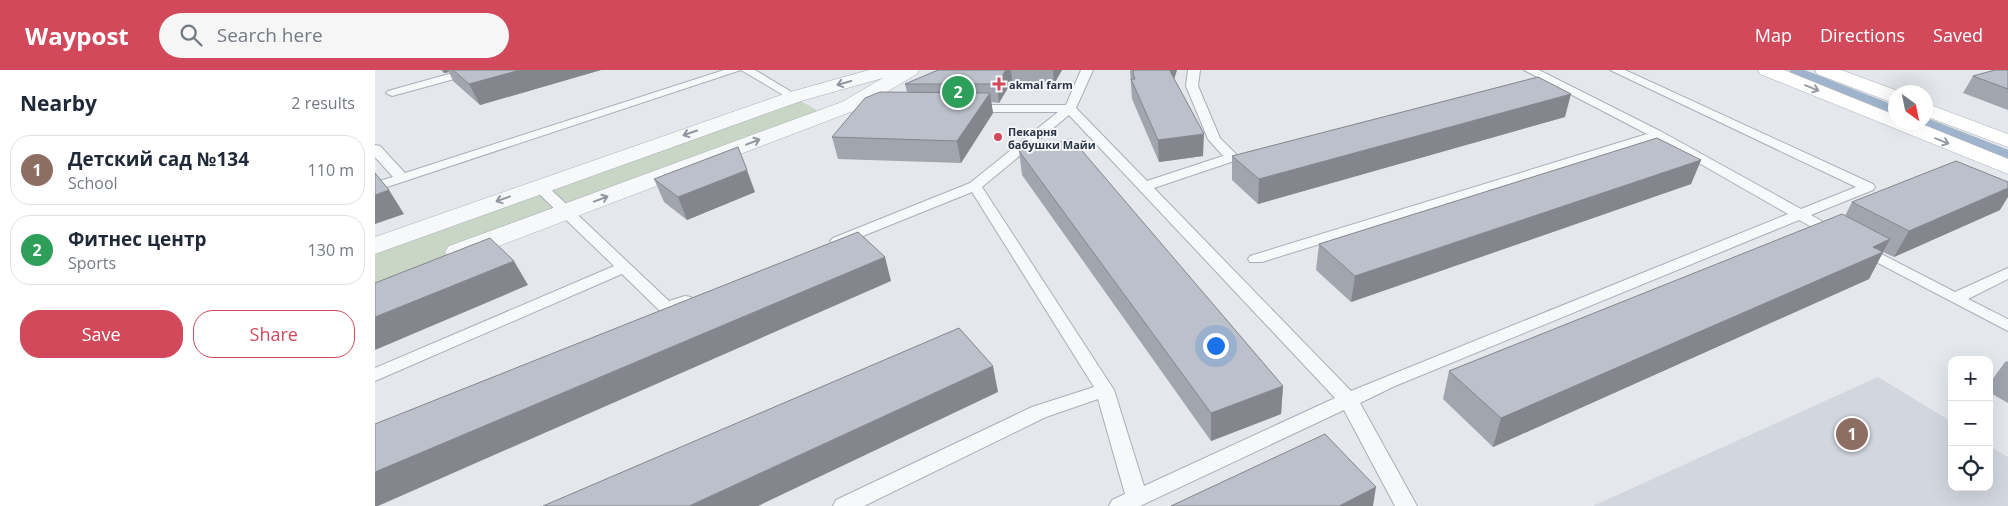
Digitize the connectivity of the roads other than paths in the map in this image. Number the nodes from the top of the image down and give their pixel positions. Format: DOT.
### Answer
graph roads {
  1 [pos="476,70"];
  2 [pos="735,70"];
  3 [pos="747,70"];
  4 [pos="891,70"];
  5 [pos="910,70"];
  6 [pos="1087,70"];
  7 [pos="1193,70"];
  8 [pos="1616,70"];
  9 [pos="1767,70"];
  10 [pos="1824,70"];
  11 [pos="1528,76"];
  12 [pos="392,94"];
  13 [pos="1888,95"];
  14 [pos="793,97"];
  15 [pos="849,106"];
  16 [pos="877,106"];
  17 [pos="955,108"];
  18 [pos="1070,109"];
  19 [pos="1933,112"];
  20 [pos="1888,119"];
  21 [pos="1916,130"];
  22 [pos="1657,135"];
  23 [pos="2008,141"];
  24 [pos="375,149"];
  25 [pos="2008,167"];
  26 [pos="402,178"];
  27 [pos="539,186"];
  28 [pos="975,186"];
  29 [pos="375,187"];
  30 [pos="1144,187"];
  31 [pos="566,212"];
  32 [pos="1799,215"];
  33 [pos="375,246"];
  34 [pos="821,247"];
  35 [pos="1256,259"];
  36 [pos="439,260"];
  37 [pos="626,267"];
  38 [pos="2008,273"];
  39 [pos="703,294"];
  40 [pos="1955,299"];
  41 [pos="667,308"];
  42 [pos="649,316"];
  43 [pos="2008,326"];
  44 [pos="375,374"];
  45 [pos="1105,390"];
  46 [pos="1349,401"];
  47 [pos="1129,502"];
  48 [pos="844,506"];
  49 [pos="1406,506"];
  1 -- 12 [label="lane"];
  2 -- 26 [label="lane"];
  3 -- 14 [label="lane"];
  4 -- 14 [label="street, one-way"];
  5 -- 15 [label="street"];
  6 -- 18 [label="lane"];
  7 -- 30 [label="lane"];
  8 -- 32 [label="lane"];
  9 -- 20 [label="main road, one-way"];
  10 -- 13 [label="main road"];
  11 -- 22 [label="lane"];
  14 -- 27 [label="street, one-way"];
  15 -- 16 [label="lane"];
  31 -- 15 [label="street, one-way"];
  17 -- 18 [label="lane"];
  18 -- 28 [label="lane"];
  18 -- 30 [label="lane"];
  19 -- 23 [label="main road"];
  21 -- 25 [label="main road, one-way"];
  22 -- 32 [label="lane"];
  22 -- 35 [label="lane"];
  24 -- 26 [label="lane"];
  26 -- 29 [label="lane"];
  27 -- 31 [label="lane"];
  27 -- 33 [label="street, one-way"];
  28 -- 34 [label="lane"];
  28 -- 45 [label="lane"];
  30 -- 46 [label="lane"];
  31 -- 36 [label="street"];
  31 -- 37 [label="lane"];
  32 -- 40 [label="lane"];
  32 -- 46 [label="lane"];
  37 -- 41 [label="lane"];
  37 -- 44 [label="lane"];
  38 -- 40 [label="lane"];
  39 -- 41 [label="lane"];
  40 -- 43 [label="lane"];
  41 -- 42 [label="lane"];
  45 -- 47 [label="lane"];
  45 -- 48 [label="lane"];
  46 -- 47 [label="lane"];
  46 -- 49 [label="lane"];
}
